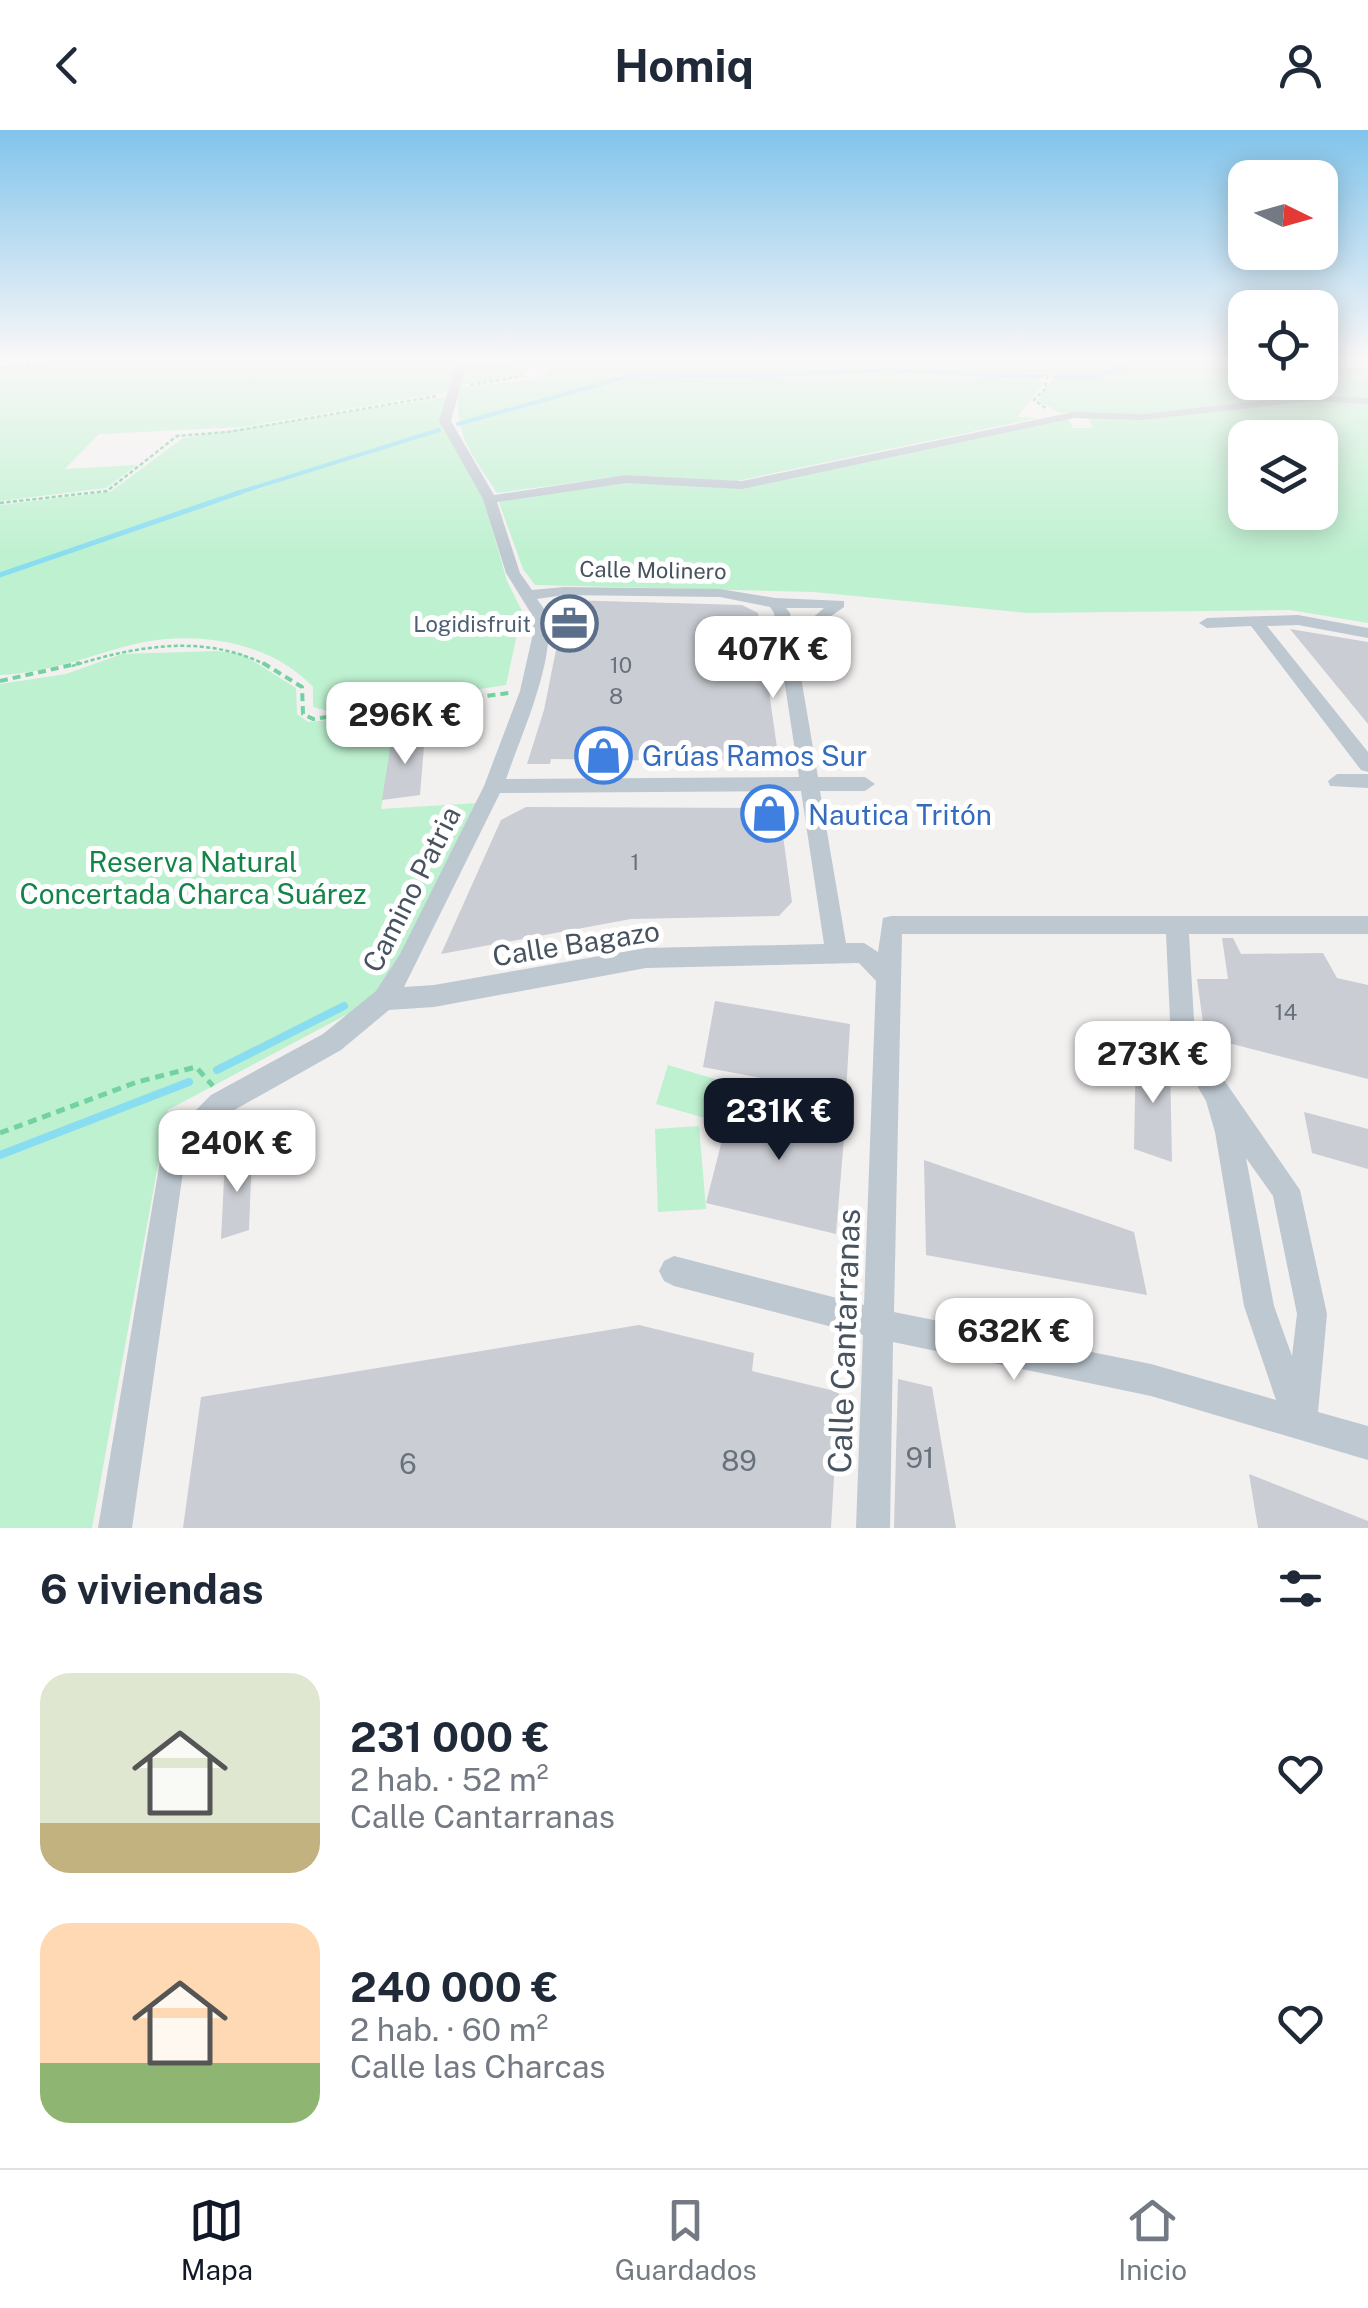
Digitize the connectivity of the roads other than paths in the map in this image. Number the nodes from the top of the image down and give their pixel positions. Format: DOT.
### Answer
graph roads {
  1 [pos="447,424"];
  2 [pos="1025,424"];
  3 [pos="490,498"];
  4 [pos="530,595"];
  5 [pos="775,602"];
  6 [pos="818,622"];
  7 [pos="1207,624"];
  8 [pos="1257,624"];
  9 [pos="1368,633"];
  10 [pos="1368,765"];
  11 [pos="1337,781"];
  12 [pos="1368,781"];
  13 [pos="810,784"];
  14 [pos="865,784"];
  15 [pos="494,786"];
  16 [pos="1176,925"];
  17 [pos="1368,925"];
  18 [pos="837,955"];
  19 [pos="888,978"];
  20 [pos="384,998"];
  21 [pos="1217,1096"];
  22 [pos="674,1271"];
  23 [pos="880,1324"];
  24 [pos="1301,1424"];
  25 [pos="1368,1443"];
  26 [pos="115,1528"];
  27 [pos="873,1528"];
  1 -- 3 [label="street, Camino Patria"];
  2 -- 3 [label="street"];
  3 -- 4 [label="street, Camino Patria"];
  4 -- 5 [label="street, Calle Molinero"];
  4 -- 15 [label="street, Camino Patria"];
  5 -- 6 [label="street, Calle Molinero"];
  5 -- 13 [label="street"];
  7 -- 8 [label="street"];
  8 -- 9 [label="street"];
  8 -- 10 [label="street"];
  11 -- 12 [label="street"];
  13 -- 14 [label="street"];
  13 -- 15 [label="street"];
  13 -- 18 [label="street"];
  15 -- 20 [label="street, Camino Patria"];
  16 -- 17 [label="street"];
  16 -- 19 [label="street, Calle Cantarranas"];
  16 -- 21 [label="street"];
  18 -- 19 [label="street"];
  18 -- 20 [label="street, Calle Bagazo"];
  19 -- 23 [label="street, Calle Cantarranas"];
  20 -- 26 [label="street, Camino Patria"];
  21 -- 24 [label="street"];
  21 -- 24 [label="street"];
  22 -- 23 [label="street"];
  23 -- 24 [label="street"];
  23 -- 27 [label="street, Calle Cantarranas"];
  24 -- 25 [label="street"];
}
